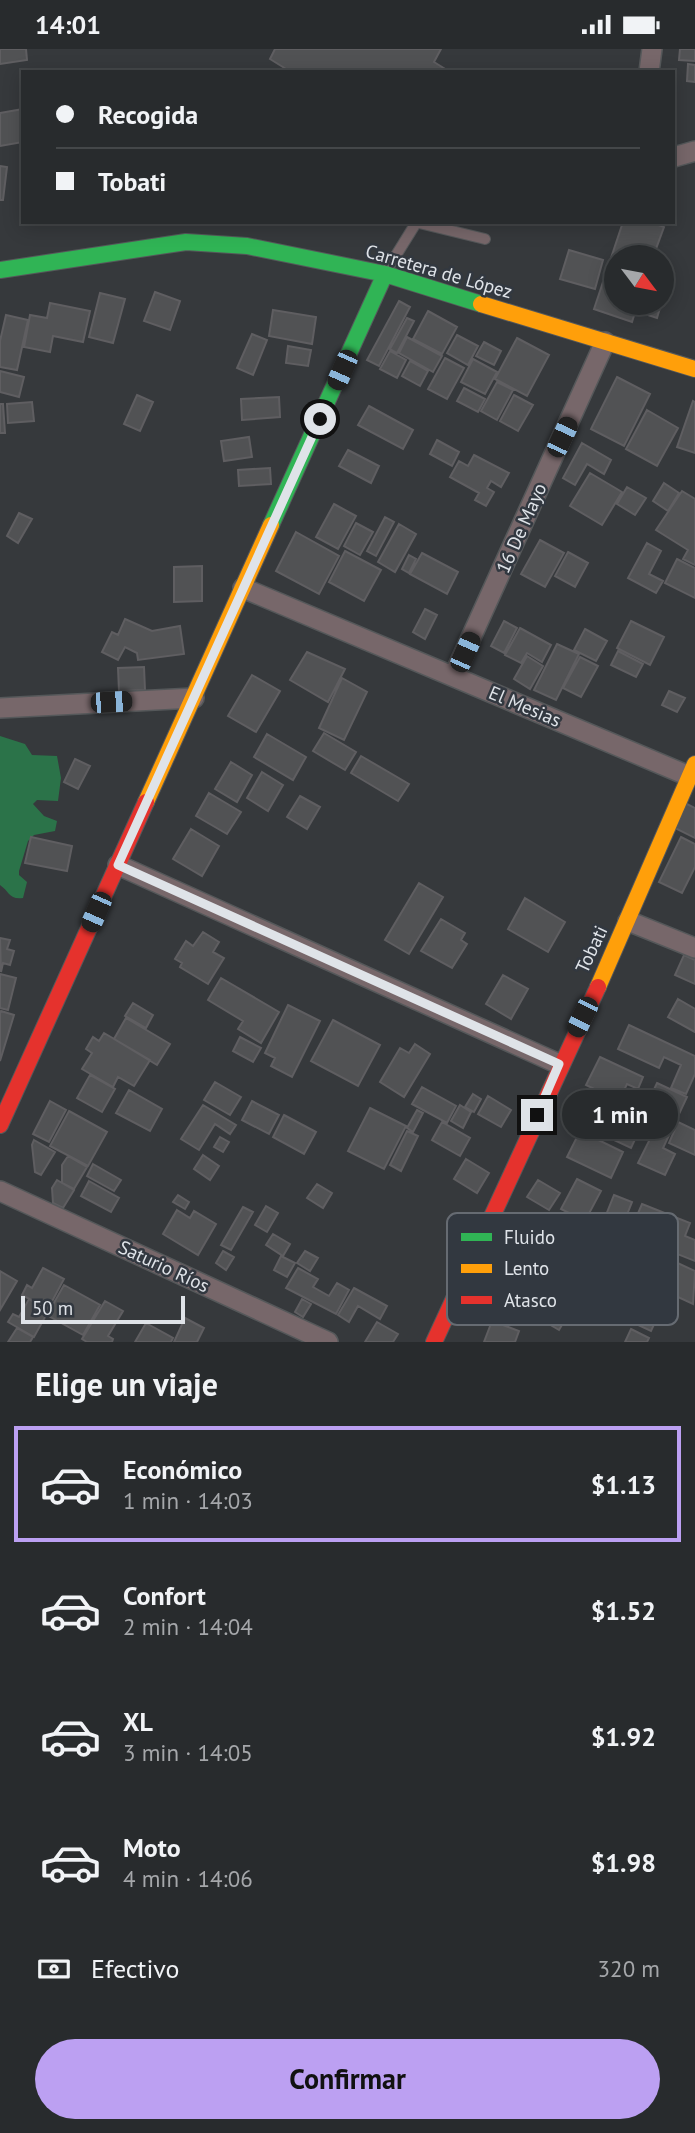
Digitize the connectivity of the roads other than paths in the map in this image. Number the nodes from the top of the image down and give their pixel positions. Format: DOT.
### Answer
graph roads {
  1 [pos="653,49"];
  2 [pos="649,70"];
  3 [pos="695,151"];
  4 [pos="675,157"];
  5 [pos="414,224"];
  6 [pos="419,224"];
  7 [pos="485,239"];
  8 [pos="0,270"];
  9 [pos="385,274"];
  10 [pos="605,342"];
  11 [pos="695,369"];
  12 [pos="243,588"];
  13 [pos="454,675"];
  14 [pos="194,698"];
  15 [pos="0,708"];
  16 [pos="692,770"];
  17 [pos="118,865"];
  18 [pos="628,921"];
  19 [pos="695,949"];
  20 [pos="559,1064"];
  21 [pos="0,1125"];
  22 [pos="0,1191"];
  23 [pos="492,1213"];
  24 [pos="447,1313"];
  25 [pos="328,1342"];
  26 [pos="434,1342"];
  1 -- 2 [label="street"];
  3 -- 4 [label="street"];
  5 -- 9 [label="lane"];
  6 -- 7 [label="lane"];
  8 -- 9 [label="street, Carretera de López"];
  9 -- 10 [label="street, Carretera de López"];
  9 -- 12 [label="street"];
  10 -- 11 [label="street, Carretera de López"];
  10 -- 13 [label="street, 16 De Mayo"];
  12 -- 13 [label="street, El Mesias"];
  12 -- 14 [label="street"];
  13 -- 16 [label="street, El Mesias"];
  14 -- 15 [label="street"];
  14 -- 17 [label="street"];
  16 -- 18 [label="street, Tobati"];
  17 -- 20 [label="street"];
  17 -- 21 [label="street"];
  18 -- 19 [label="street"];
  18 -- 20 [label="street, Tobati"];
  20 -- 23 [label="street, Tobati"];
  22 -- 25 [label="street, Saturio Ríos"];
  24 -- 26 [label="street, Tobati"];
}
